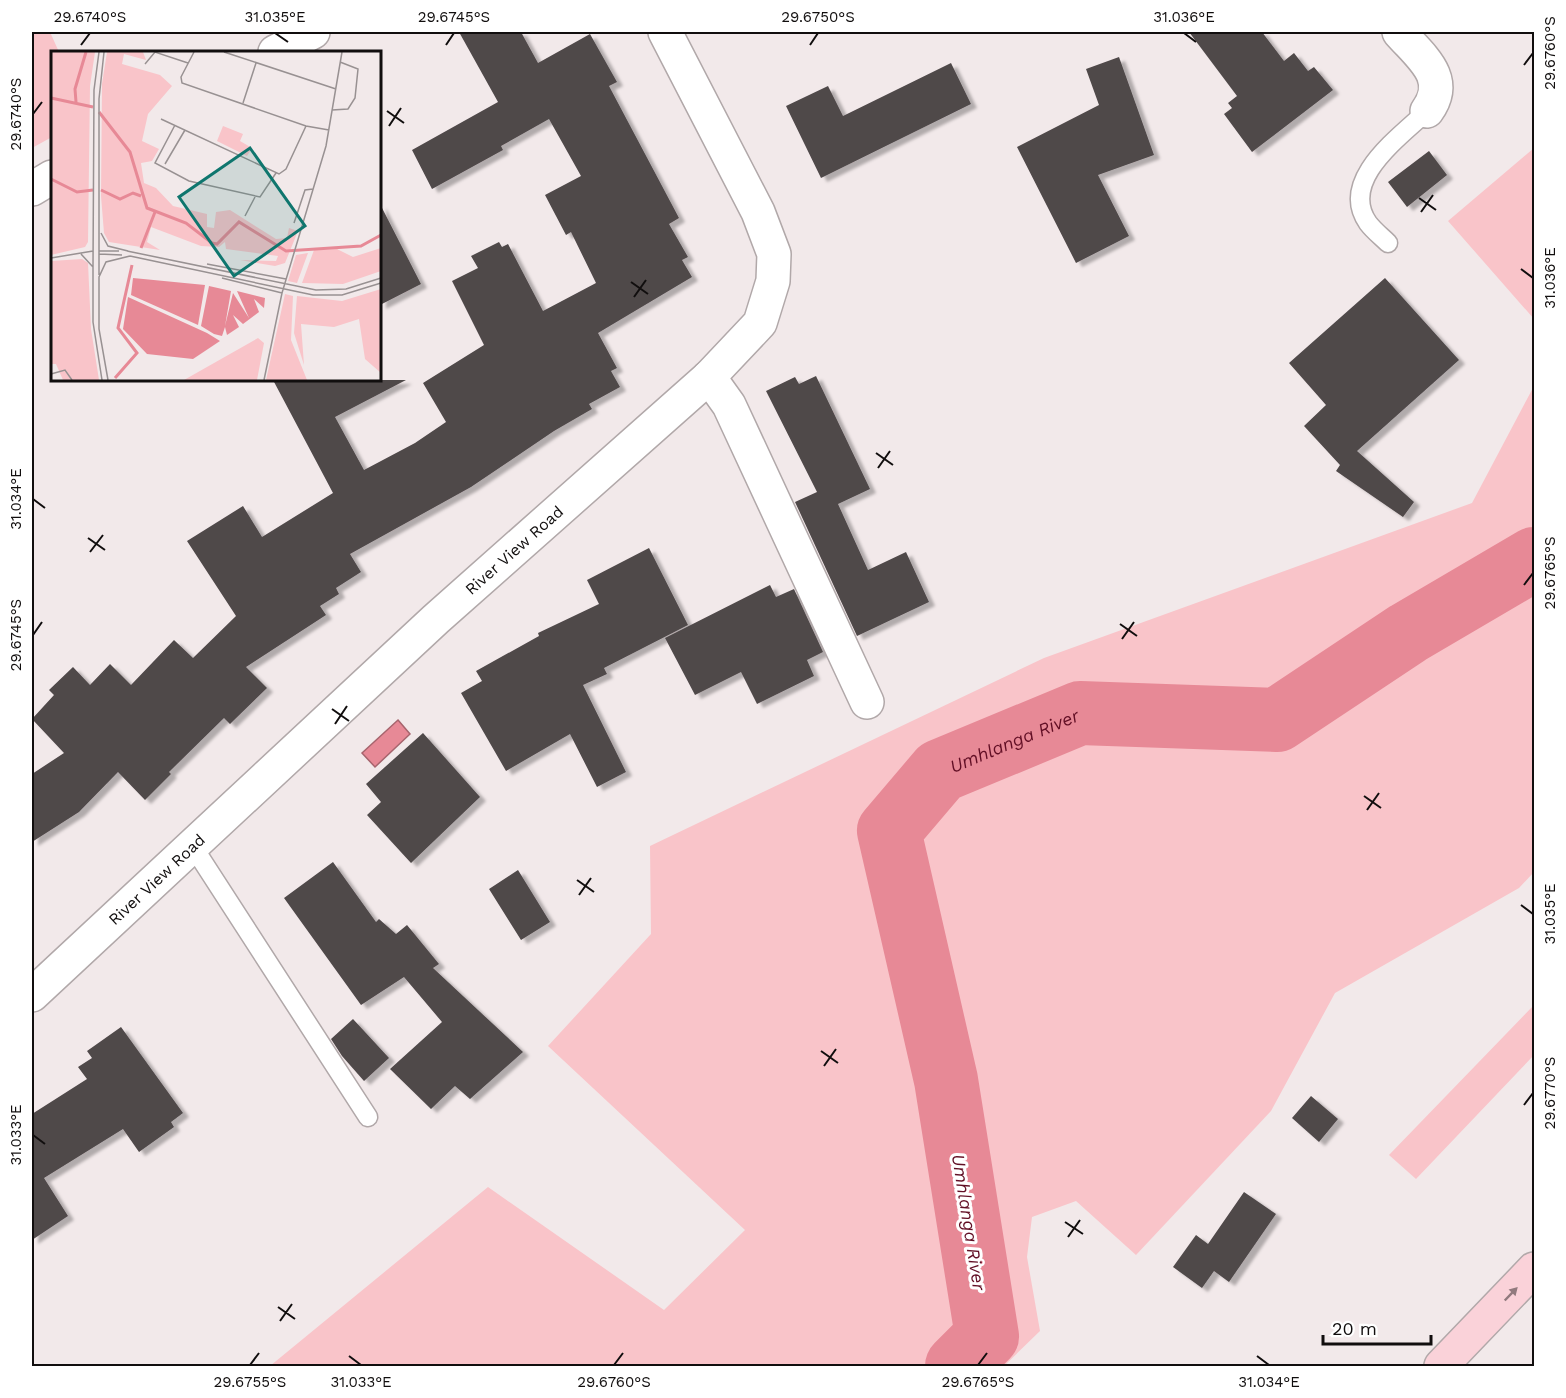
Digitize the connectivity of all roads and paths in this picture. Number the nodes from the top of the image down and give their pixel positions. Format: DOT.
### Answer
graph roads {
  1 [pos="313,32"];
  2 [pos="665,32"];
  3 [pos="1399,32"];
  4 [pos="277,51"];
  5 [pos="1427,111"];
  6 [pos="51,178"];
  7 [pos="32,189"];
  8 [pos="1388,243"];
  9 [pos="709,377"];
  10 [pos="867,702"];
  11 [pos="192,845"];
  12 [pos="32,995"];
  13 [pos="368,1117"];
  14 [pos="1534,1269"];
  15 [pos="1441,1366"];
  1 -- 4 [label="street"];
  2 -- 9 [label="street, River View Road"];
  3 -- 5 [label="street"];
  5 -- 8 [label="lane"];
  6 -- 7 [label="street"];
  9 -- 10 [label="street"];
  9 -- 11 [label="street, River View Road"];
  11 -- 12 [label="street, River View Road"];
  11 -- 13 [label="lane"];
  15 -- 14 [label="street, one-way"];
}
